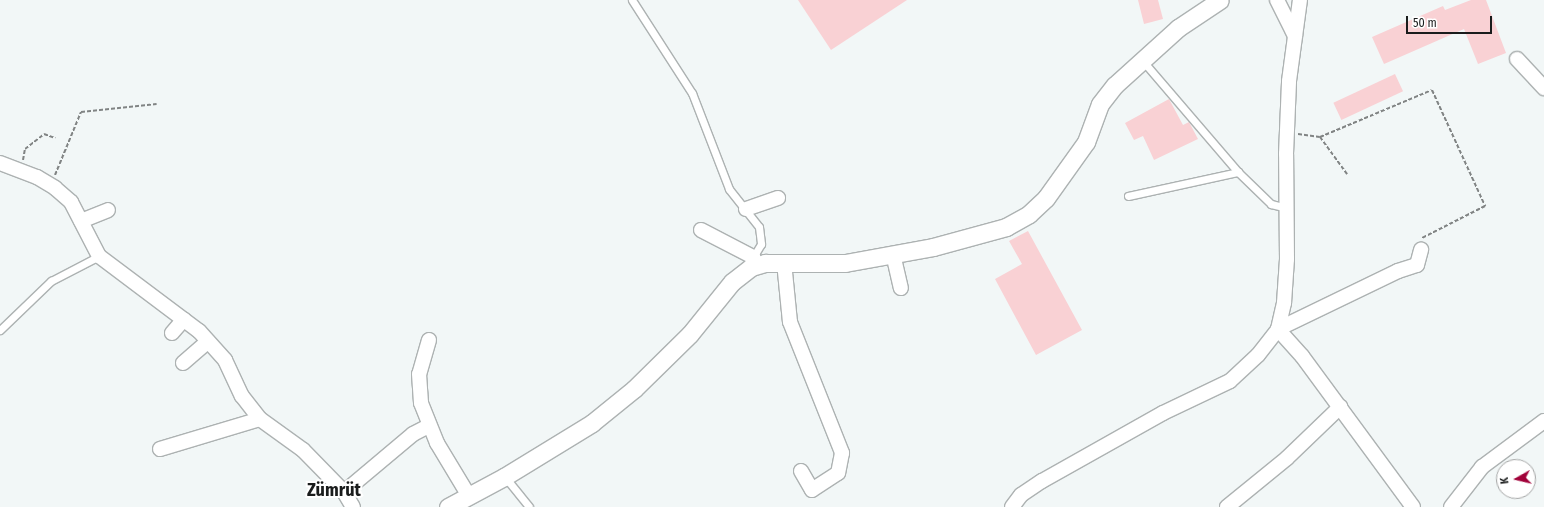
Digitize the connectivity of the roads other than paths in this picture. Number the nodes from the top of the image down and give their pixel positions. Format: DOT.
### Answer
graph roads {
  1 [pos="632,0"];
  2 [pos="1220,0"];
  3 [pos="1277,0"];
  4 [pos="1300,0"];
  5 [pos="1295,37"];
  6 [pos="1142,60"];
  7 [pos="1517,60"];
  8 [pos="1544,88"];
  9 [pos="0,163"];
  10 [pos="1238,172"];
  11 [pos="1128,196"];
  12 [pos="778,198"];
  13 [pos="746,208"];
  14 [pos="1287,208"];
  15 [pos="108,210"];
  16 [pos="81,221"];
  17 [pos="701,230"];
  18 [pos="1421,250"];
  19 [pos="893,254"];
  20 [pos="99,256"];
  21 [pos="752,262"];
  22 [pos="784,262"];
  23 [pos="901,288"];
  24 [pos="184,319"];
  25 [pos="1278,329"];
  26 [pos="0,330"];
  27 [pos="172,333"];
  28 [pos="429,340"];
  29 [pos="208,341"];
  30 [pos="183,363"];
  31 [pos="1340,406"];
  32 [pos="260,419"];
  33 [pos="1544,421"];
  34 [pos="429,426"];
  35 [pos="162,454"];
  36 [pos="801,471"];
  37 [pos="504,477"];
  38 [pos="344,492"];
  39 [pos="470,496"];
  40 [pos="353,507"];
  41 [pos="448,507"];
  42 [pos="528,507"];
  43 [pos="1012,507"];
  44 [pos="1227,507"];
  45 [pos="1413,507"];
  46 [pos="1451,507"];
  1 -- 13 [label="lane"];
  2 -- 6 [label="street"];
  3 -- 5 [label="street"];
  4 -- 5 [label="street"];
  5 -- 14 [label="street"];
  6 -- 10 [label="lane"];
  6 -- 19 [label="street"];
  7 -- 8 [label="street"];
  9 -- 16 [label="street"];
  10 -- 11 [label="lane"];
  10 -- 14 [label="lane"];
  12 -- 13 [label="street"];
  13 -- 21 [label="lane"];
  14 -- 25 [label="street"];
  15 -- 16 [label="street"];
  16 -- 20 [label="street"];
  17 -- 21 [label="street"];
  18 -- 25 [label="street"];
  19 -- 22 [label="street"];
  19 -- 23 [label="street"];
  20 -- 24 [label="street"];
  20 -- 26 [label="lane"];
  21 -- 22 [label="street"];
  21 -- 37 [label="street"];
  22 -- 36 [label="street"];
  24 -- 27 [label="street"];
  24 -- 29 [label="street"];
  25 -- 31 [label="street"];
  25 -- 43 [label="street"];
  28 -- 34 [label="street"];
  29 -- 30 [label="street"];
  29 -- 32 [label="street"];
  31 -- 44 [label="street"];
  31 -- 45 [label="street"];
  32 -- 35 [label="street"];
  32 -- 38 [label="street"];
  33 -- 46 [label="street"];
  34 -- 38 [label="street"];
  34 -- 39 [label="street"];
  37 -- 39 [label="street"];
  37 -- 42 [label="lane"];
  38 -- 40 [label="street"];
  39 -- 41 [label="street"];
}
